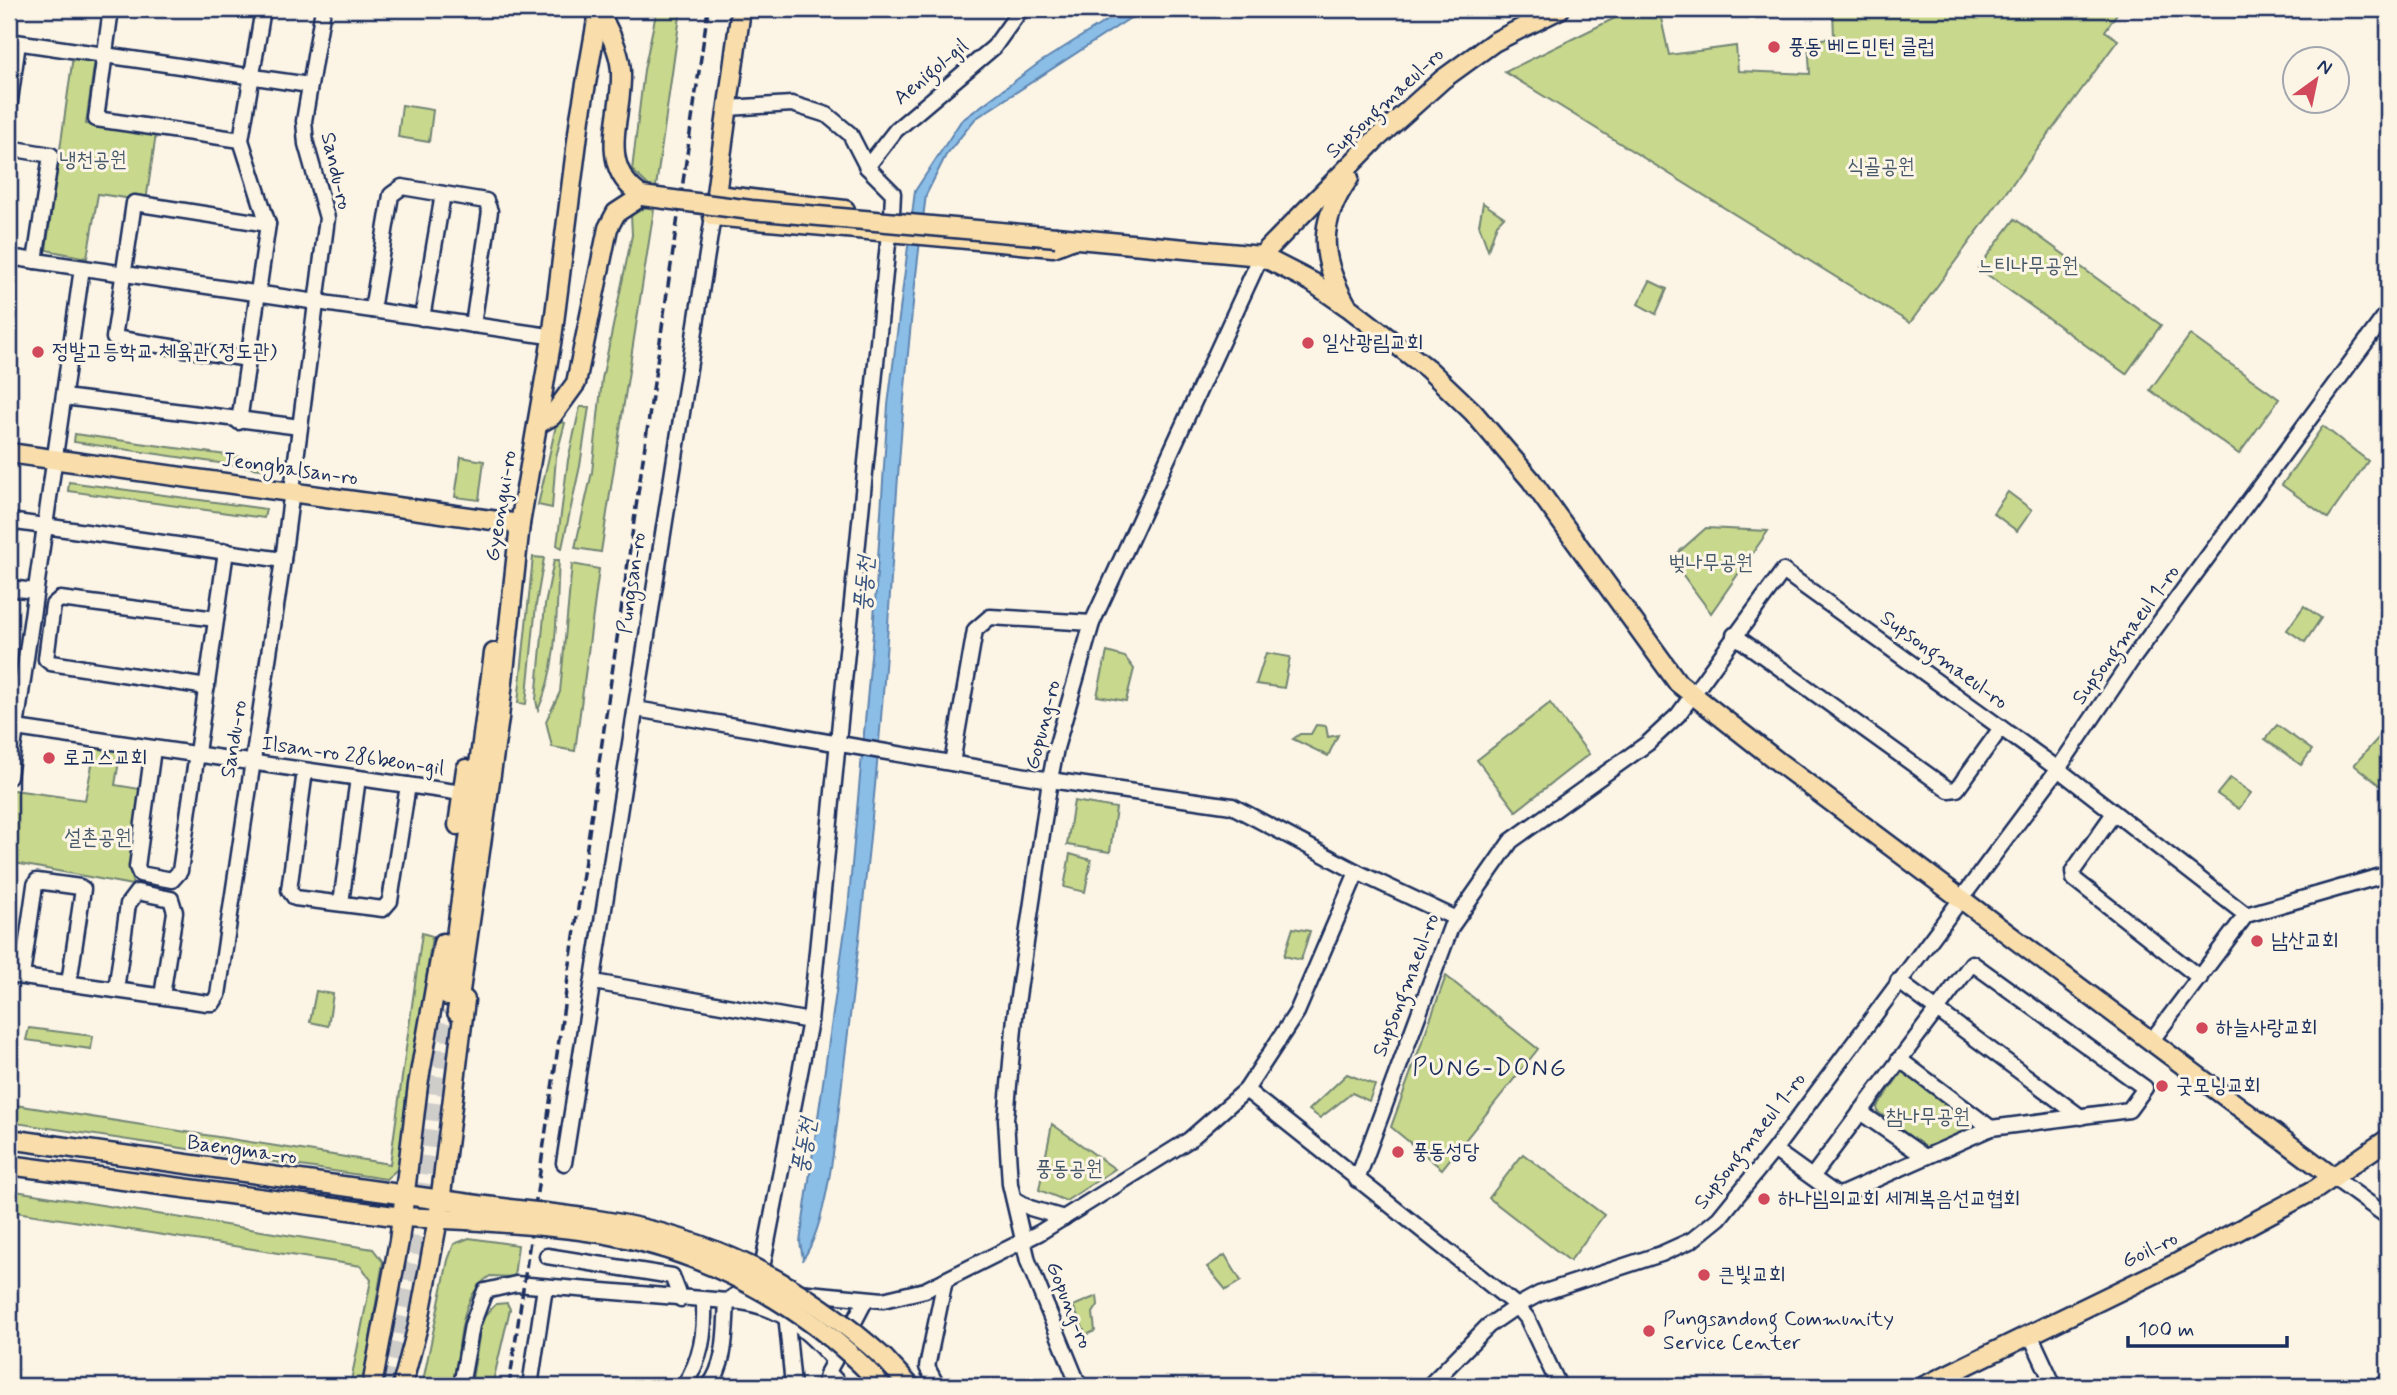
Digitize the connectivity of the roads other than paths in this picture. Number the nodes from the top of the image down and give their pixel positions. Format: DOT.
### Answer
graph roads {
  1 [pos="111,9"];
  2 [pos="259,9"];
  3 [pos="323,9"];
  4 [pos="741,9"];
  5 [pos="1021,9"];
  6 [pos="1560,9"];
  7 [pos="596,10"];
  8 [pos="14,42"];
  9 [pos="106,54"];
  10 [pos="255,76"];
  11 [pos="309,85"];
  12 [pos="9,108"];
  13 [pos="728,108"];
  14 [pos="1375,140"];
  15 [pos="241,141"];
  16 [pos="9,148"];
  17 [pos="867,167"];
  18 [pos="443,194"];
  19 [pos="717,195"];
  20 [pos="642,196"];
  21 [pos="896,215"];
  22 [pos="713,216"];
  23 [pos="268,224"];
  24 [pos="934,227"];
  25 [pos="893,233"];
  26 [pos="1077,238"];
  27 [pos="1261,256"];
  28 [pos="9,257"];
  29 [pos="35,261"];
  30 [pos="82,268"];
  31 [pos="123,274"];
  32 [pos="259,293"];
  33 [pos="317,301"];
  34 [pos="1348,307"];
  35 [pos="372,310"];
  36 [pos="2388,312"];
  37 [pos="422,318"];
  38 [pos="472,325"];
  39 [pos="542,335"];
  40 [pos="248,359"];
  41 [pos="64,397"];
  42 [pos="239,422"];
  43 [pos="538,424"];
  44 [pos="300,428"];
  45 [pos="9,453"];
  46 [pos="54,460"];
  47 [pos="291,493"];
  48 [pos="9,521"];
  49 [pos="515,523"];
  50 [pos="45,527"];
  51 [pos="226,551"];
  52 [pos="283,560"];
  53 [pos="9,588"];
  54 [pos="36,592"];
  55 [pos="216,620"];
  56 [pos="1092,623"];
  57 [pos="1734,635"];
  58 [pos="501,640"];
  59 [pos="207,687"];
  60 [pos="1693,696"];
  61 [pos="636,709"];
  62 [pos="12,727"];
  63 [pos="2001,728"];
  64 [pos="842,746"];
  65 [pos="153,749"];
  66 [pos="197,755"];
  67 [pos="252,762"];
  68 [pos="952,763"];
  69 [pos="2058,769"];
  70 [pos="305,771"];
  71 [pos="9,777"];
  72 [pos="358,778"];
  73 [pos="1050,780"];
  74 [pos="408,785"];
  75 [pos="462,793"];
  76 [pos="2114,813"];
  77 [pos="1357,872"];
  78 [pos="2388,874"];
  79 [pos="1960,898"];
  80 [pos="341,903"];
  81 [pos="2246,915"];
  82 [pos="1455,918"];
  83 [pos="15,975"];
  84 [pos="2200,978"];
  85 [pos="1898,981"];
  86 [pos="594,982"];
  87 [pos="69,983"];
  88 [pos="116,990"];
  89 [pos="162,996"];
  90 [pos="1937,1010"];
  91 [pos="452,1012"];
  92 [pos="810,1021"];
  93 [pos="2152,1040"];
  94 [pos="1899,1059"];
  95 [pos="1246,1090"];
  96 [pos="1860,1112"];
  97 [pos="2081,1117"];
  98 [pos="1991,1128"];
  99 [pos="9,1139"];
  100 [pos="2388,1139"];
  101 [pos="1774,1150"];
  102 [pos="1925,1157"];
  103 [pos="564,1163"];
  104 [pos="9,1165"];
  105 [pos="1812,1177"];
  106 [pos="2334,1178"];
  107 [pos="1357,1180"];
  108 [pos="404,1194"];
  109 [pos="441,1198"];
  110 [pos="1014,1199"];
  111 [pos="468,1212"];
  112 [pos="401,1217"];
  113 [pos="2388,1217"];
  114 [pos="1064,1218"];
  115 [pos="438,1219"];
  116 [pos="1023,1239"];
  117 [pos="547,1256"];
  118 [pos="763,1263"];
  119 [pos="769,1278"];
  120 [pos="945,1280"];
  121 [pos="749,1286"];
  122 [pos="545,1287"];
  123 [pos="792,1292"];
  124 [pos="681,1299"];
  125 [pos="704,1301"];
  126 [pos="727,1301"];
  127 [pos="865,1301"];
  128 [pos="1517,1306"];
  129 [pos="786,1316"];
  130 [pos="2030,1334"];
  131 [pos="829,1373"];
  132 [pos="876,1381"];
  133 [pos="2388,1382"];
  134 [pos="372,1386"];
  135 [pos="402,1386"];
  136 [pos="461,1386"];
  137 [pos="530,1386"];
  138 [pos="684,1386"];
  139 [pos="709,1386"];
  140 [pos="793,1386"];
  141 [pos="841,1386"];
  142 [pos="910,1386"];
  143 [pos="936,1386"];
  144 [pos="1079,1386"];
  145 [pos="1429,1386"];
  146 [pos="1559,1386"];
  147 [pos="1924,1386"];
  148 [pos="2054,1386"];
  149 [pos="2383,1386"];
  1 -- 9 [label="street"];
  2 -- 10 [label="street"];
  3 -- 11 [label="street, Sandu-ro"];
  4 -- 13 [label="main road, Pungsan-ro"];
  5 -- 17 [label="street, Aenigol-gil"];
  6 -- 14 [label="main road, Supsongmaeul-ro"];
  7 -- 20 [label="main road"];
  7 -- 39 [label="main road, Gyeongui-ro"];
  7 -- 43 [label="main road, Gyeongui-ro"];
  8 -- 9 [label="street"];
  8 -- 12 [label="street"];
  9 -- 10 [label="street"];
  9 -- 15 [label="street"];
  10 -- 11 [label="street"];
  10 -- 15 [label="street"];
  11 -- 33 [label="street, Sandu-ro"];
  13 -- 17 [label="street"];
  13 -- 19 [label="main road, Pungsan-ro"];
  14 -- 27 [label="main road, Supsongmaeul-ro"];
  14 -- 34 [label="main road"];
  15 -- 23 [label="street"];
  16 -- 29 [label="street"];
  17 -- 21 [label="street"];
  18 -- 35 [label="street"];
  18 -- 37 [label="street"];
  18 -- 38 [label="street"];
  19 -- 21 [label="main road"];
  19 -- 22 [label="main road, Pungsan-ro"];
  20 -- 26 [label="main road, bridge"];
  20 -- 43 [label="main road"];
  21 -- 24 [label="main road"];
  22 -- 25 [label="main road"];
  22 -- 61 [label="street, Pungsan-ro"];
  23 -- 31 [label="street"];
  23 -- 32 [label="street"];
  24 -- 25 [label="main road"];
  24 -- 26 [label="main road"];
  25 -- 64 [label="street"];
  26 -- 27 [label="main road"];
  27 -- 34 [label="main road"];
  27 -- 56 [label="street, Gopung-ro"];
  28 -- 29 [label="street"];
  29 -- 30 [label="street"];
  30 -- 31 [label="street"];
  30 -- 41 [label="street"];
  31 -- 32 [label="street"];
  31 -- 40 [label="street"];
  32 -- 33 [label="street"];
  32 -- 40 [label="street"];
  33 -- 35 [label="street"];
  33 -- 44 [label="street, Sandu-ro"];
  34 -- 60 [label="main road"];
  35 -- 37 [label="street"];
  36 -- 69 [label="street, Supsongmaeul 1-ro"];
  37 -- 38 [label="street"];
  38 -- 39 [label="street"];
  39 -- 49 [label="main road, Gyeongui-ro"];
  40 -- 42 [label="street"];
  41 -- 42 [label="street"];
  41 -- 46 [label="street"];
  42 -- 44 [label="street"];
  43 -- 49 [label="main road, Gyeongui-ro"];
  44 -- 47 [label="street, Sandu-ro"];
  45 -- 46 [label="main road, Jeongbalsan-ro"];
  46 -- 47 [label="main road, Jeongbalsan-ro"];
  46 -- 50 [label="street"];
  47 -- 49 [label="main road, Jeongbalsan-ro"];
  47 -- 52 [label="street, Sandu-ro"];
  48 -- 50 [label="street"];
  49 -- 58 [label="main road, Gyeongui-ro"];
  50 -- 51 [label="street"];
  50 -- 54 [label="street"];
  51 -- 52 [label="street"];
  51 -- 55 [label="street"];
  52 -- 67 [label="street, Sandu-ro"];
  53 -- 54 [label="street"];
  54 -- 62 [label="street"];
  55 -- 59 [label="street"];
  55 -- 59 [label="street"];
  56 -- 68 [label="street"];
  56 -- 73 [label="street, Gopung-ro"];
  57 -- 60 [label="street, Supsongmaeul-ro"];
  57 -- 63 [label="street, Supsongmaeul-ro"];
  57 -- 63 [label="street, Supsongmaeul-ro"];
  58 -- 75 [label="main road"];
  58 -- 91 [label="main road, Gyeongui-ro"];
  58 -- 109 [label="main road"];
  59 -- 66 [label="street"];
  60 -- 79 [label="main road"];
  60 -- 82 [label="street, Supsongmaeul-ro"];
  61 -- 64 [label="street"];
  61 -- 86 [label="street, Pungsan-ro"];
  62 -- 65 [label="street, Ilsan-ro 286beon-gil"];
  62 -- 71 [label="street"];
  63 -- 69 [label="street"];
  64 -- 68 [label="street"];
  64 -- 92 [label="street"];
  65 -- 66 [label="street, Ilsan-ro 286beon-gil"];
  65 -- 66 [label="street"];
  66 -- 67 [label="street, Ilsan-ro 286beon-gil"];
  67 -- 70 [label="street, Ilsan-ro 286beon-gil"];
  67 -- 89 [label="street, Sandu-ro"];
  68 -- 73 [label="street"];
  69 -- 76 [label="street"];
  69 -- 79 [label="street, Supsongmaeul 1-ro"];
  70 -- 72 [label="street, Ilsan-ro 286beon-gil"];
  70 -- 80 [label="street"];
  72 -- 74 [label="street, Ilsan-ro 286beon-gil"];
  72 -- 80 [label="street"];
  73 -- 77 [label="street"];
  73 -- 110 [label="street, Gopung-ro"];
  74 -- 75 [label="street, Ilsan-ro 286beon-gil"];
  74 -- 80 [label="street"];
  75 -- 108 [label="main road"];
  76 -- 81 [label="street"];
  76 -- 84 [label="street"];
  77 -- 82 [label="street"];
  77 -- 95 [label="street"];
  78 -- 81 [label="street"];
  79 -- 85 [label="street, Supsongmaeul 1-ro"];
  79 -- 93 [label="main road"];
  81 -- 84 [label="street"];
  82 -- 107 [label="street, Supsongmaeul-ro"];
  83 -- 87 [label="street, Sandu-ro"];
  83 -- 87 [label="street, Sandu-ro"];
  84 -- 93 [label="street"];
  85 -- 90 [label="street"];
  85 -- 101 [label="street, Supsongmaeul 1-ro"];
  86 -- 92 [label="street"];
  86 -- 103 [label="street, Pungsan-ro"];
  87 -- 88 [label="street, Sandu-ro"];
  88 -- 89 [label="street, Sandu-ro"];
  88 -- 89 [label="street"];
  90 -- 94 [label="street"];
  90 -- 97 [label="street"];
  90 -- 97 [label="street"];
  92 -- 118 [label="street"];
  93 -- 106 [label="main road"];
  94 -- 96 [label="street"];
  94 -- 98 [label="street"];
  95 -- 107 [label="street"];
  95 -- 114 [label="street"];
  96 -- 102 [label="street"];
  96 -- 105 [label="street"];
  97 -- 98 [label="street"];
  98 -- 102 [label="street"];
  99 -- 108 [label="main road, Baengma-ro"];
  100 -- 106 [label="main road, Goil-ro"];
  101 -- 105 [label="street"];
  101 -- 128 [label="street, Supsongmaeul 1-ro"];
  102 -- 105 [label="street"];
  104 -- 112 [label="main road"];
  106 -- 113 [label="street"];
  106 -- 130 [label="main road, Goil-ro"];
  107 -- 128 [label="street"];
  108 -- 109 [label="main road, Baengma-ro"];
  108 -- 112 [label="main road"];
  109 -- 111 [label="main road, Baengma-ro"];
  109 -- 115 [label="main road"];
  110 -- 114 [label="street"];
  110 -- 116 [label="street, Gopung-ro"];
  111 -- 115 [label="main road"];
  111 -- 132 [label="main road, bridge"];
  111 -- 142 [label="main road, bridge"];
  112 -- 115 [label="main road"];
  112 -- 134 [label="main road"];
  114 -- 116 [label="street"];
  115 -- 135 [label="main road"];
  116 -- 120 [label="street"];
  116 -- 144 [label="street, Gopung-ro"];
  117 -- 124 [label="street"];
  118 -- 119 [label="street"];
  118 -- 121 [label="street"];
  119 -- 121 [label="street"];
  119 -- 123 [label="street"];
  120 -- 127 [label="street"];
  120 -- 143 [label="street"];
  121 -- 126 [label="street"];
  122 -- 124 [label="street"];
  122 -- 136 [label="street"];
  122 -- 137 [label="street"];
  123 -- 127 [label="street"];
  123 -- 129 [label="street"];
  124 -- 125 [label="street"];
  125 -- 126 [label="street"];
  125 -- 138 [label="street"];
  126 -- 129 [label="street"];
  126 -- 139 [label="street"];
  127 -- 131 [label="street"];
  128 -- 145 [label="street, Supsongmaeul 1-ro"];
  128 -- 146 [label="street"];
  129 -- 131 [label="street"];
  129 -- 140 [label="street"];
  130 -- 147 [label="main road, Goil-ro"];
  130 -- 148 [label="street"];
  131 -- 141 [label="street"];
  133 -- 149 [label="street"];
}
